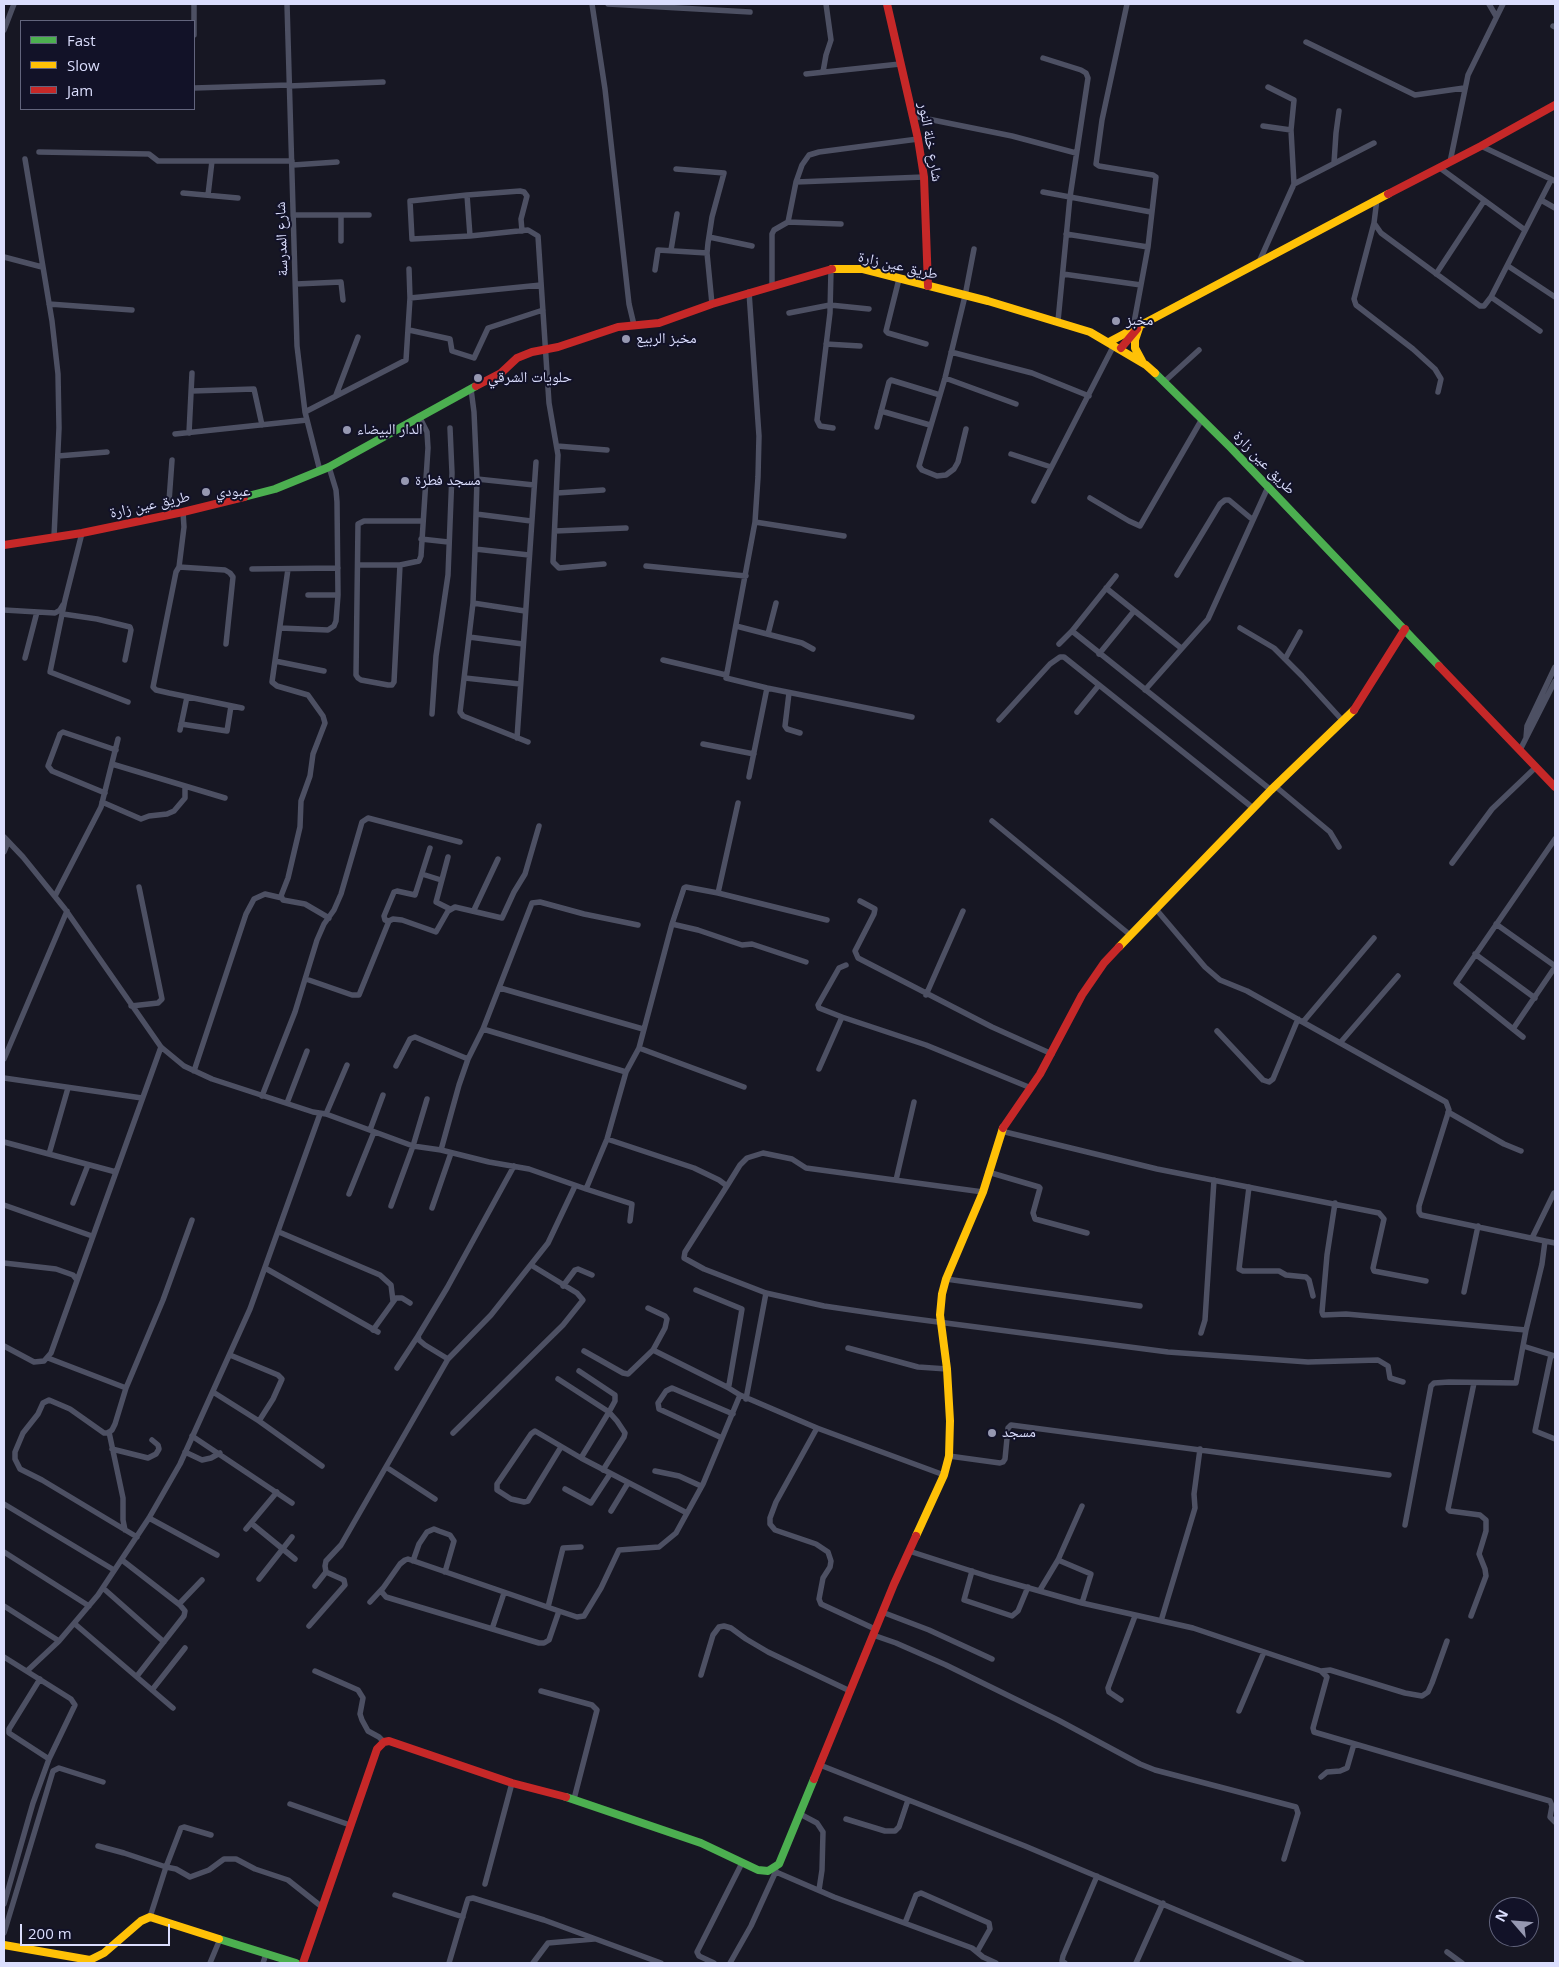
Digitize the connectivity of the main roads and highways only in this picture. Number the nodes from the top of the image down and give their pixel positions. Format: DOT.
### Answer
graph roads {
  1 [pos="887,4"];
  2 [pos="1555,105"];
  3 [pos="928,286"];
  4 [pos="1138,327"];
  5 [pos="1115,345"];
  6 [pos="1146,365"];
  7 [pos="4,545"];
  8 [pos="1406,629"];
  9 [pos="1555,787"];
  10 [pos="4,1946"];
  11 [pos="306,1954"];
  12 [pos="90,1962"];
  13 [pos="294,1962"];
  14 [pos="303,1963"];
  1 -- 3 [label="main road, شارع خلة النور"];
  2 -- 4 [label="main road"];
  3 -- 5 [label="main road, طريق عين زارة"];
  3 -- 7 [label="main road, طريق عين زارة"];
  4 -- 5 [label="main road"];
  4 -- 5 [label="main road"];
  4 -- 6 [label="main road"];
  5 -- 6 [label="main road, طريق عين زارة"];
  6 -- 8 [label="main road, طريق عين زارة"];
  8 -- 9 [label="main road, طريق عين زارة"];
  8 -- 11 [label="main road"];
  10 -- 12 [label="main road"];
  11 -- 13 [label="main road"];
  11 -- 14 [label="main road"];
  12 -- 13 [label="main road"];
}
